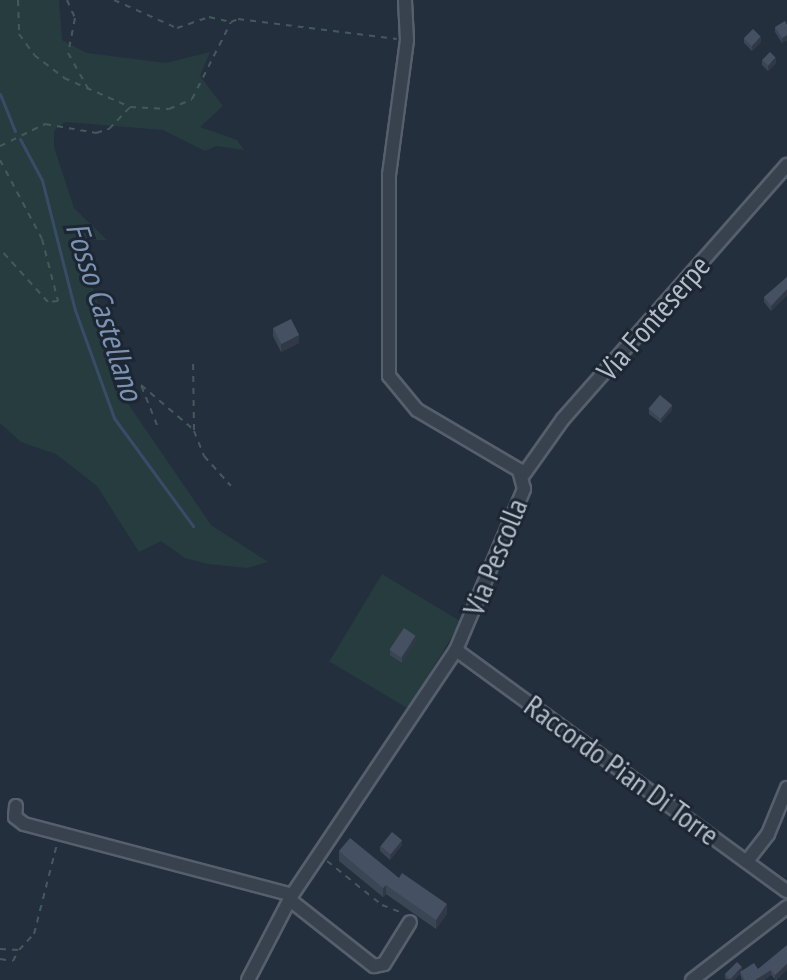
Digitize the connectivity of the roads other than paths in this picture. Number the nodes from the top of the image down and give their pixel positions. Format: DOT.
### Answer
graph roads {
  1 [pos="405,0"];
  2 [pos="787,165"];
  3 [pos="524,474"];
  4 [pos="456,650"];
  5 [pos="787,788"];
  6 [pos="16,806"];
  7 [pos="747,861"];
  8 [pos="787,891"];
  9 [pos="291,897"];
  10 [pos="787,907"];
  11 [pos="410,922"];
  12 [pos="248,980"];
  13 [pos="692,980"];
  1 -- 3 [label="street, Via Pescolla"];
  2 -- 3 [label="street, Via Fonteserpe"];
  3 -- 4 [label="street, Via Pescolla"];
  4 -- 7 [label="street, Raccordo Pian Di Torre"];
  4 -- 9 [label="street, Via Pescolla"];
  5 -- 7 [label="street"];
  6 -- 9 [label="street"];
  7 -- 8 [label="street, Raccordo Pian Di Torre"];
  9 -- 11 [label="street"];
  9 -- 12 [label="street, Via Pescolla"];
  10 -- 13 [label="street"];
}
